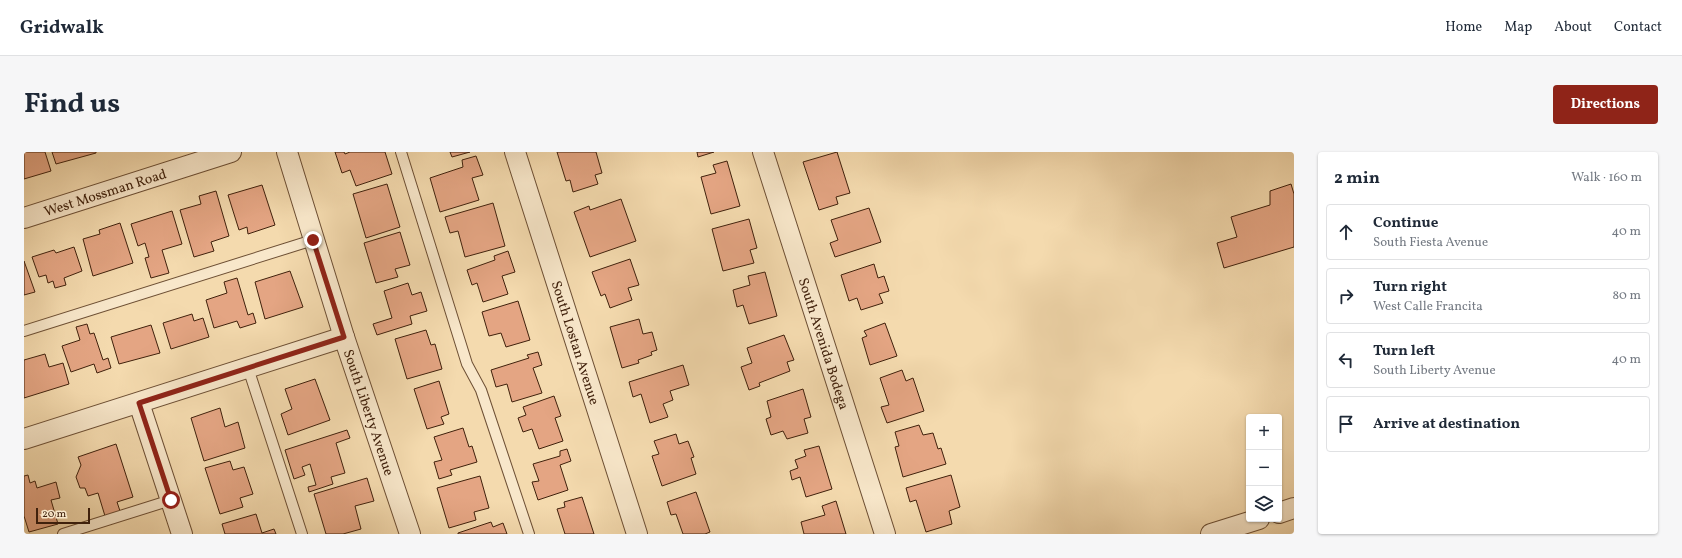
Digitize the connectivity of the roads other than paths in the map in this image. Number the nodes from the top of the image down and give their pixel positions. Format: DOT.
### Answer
graph roads {
  1 [pos="231,152"];
  2 [pos="287,152"];
  3 [pos="401,152"];
  4 [pos="515,152"];
  5 [pos="764,152"];
  6 [pos="24,218"];
  7 [pos="313,240"];
  8 [pos="24,331"];
  9 [pos="344,337"];
  10 [pos="248,368"];
  11 [pos="139,403"];
  12 [pos="24,439"];
  13 [pos="171,500"];
  14 [pos="1294,508"];
  15 [pos="1282,512"];
  16 [pos="1249,522"];
  17 [pos="63,534"];
  18 [pos="182,534"];
  19 [pos="302,534"];
  20 [pos="410,534"];
  21 [pos="529,534"];
  22 [pos="637,534"];
  23 [pos="886,534"];
  24 [pos="1211,534"];
  1 -- 6 [label="street, West Mossman Road"];
  2 -- 7 [label="street, South Liberty Avenue"];
  3 -- 21 [label="lane"];
  4 -- 22 [label="street, South Lostan Avenue"];
  5 -- 23 [label="street, South Avenida Bodega"];
  7 -- 8 [label="lane"];
  7 -- 9 [label="street, South Liberty Avenue"];
  9 -- 10 [label="street"];
  9 -- 20 [label="street, South Liberty Avenue"];
  10 -- 11 [label="street"];
  10 -- 19 [label="lane"];
  11 -- 12 [label="street"];
  11 -- 13 [label="street"];
  13 -- 17 [label="lane"];
  13 -- 18 [label="street"];
  14 -- 15 [label="street"];
  16 -- 24 [label="street"];
}
